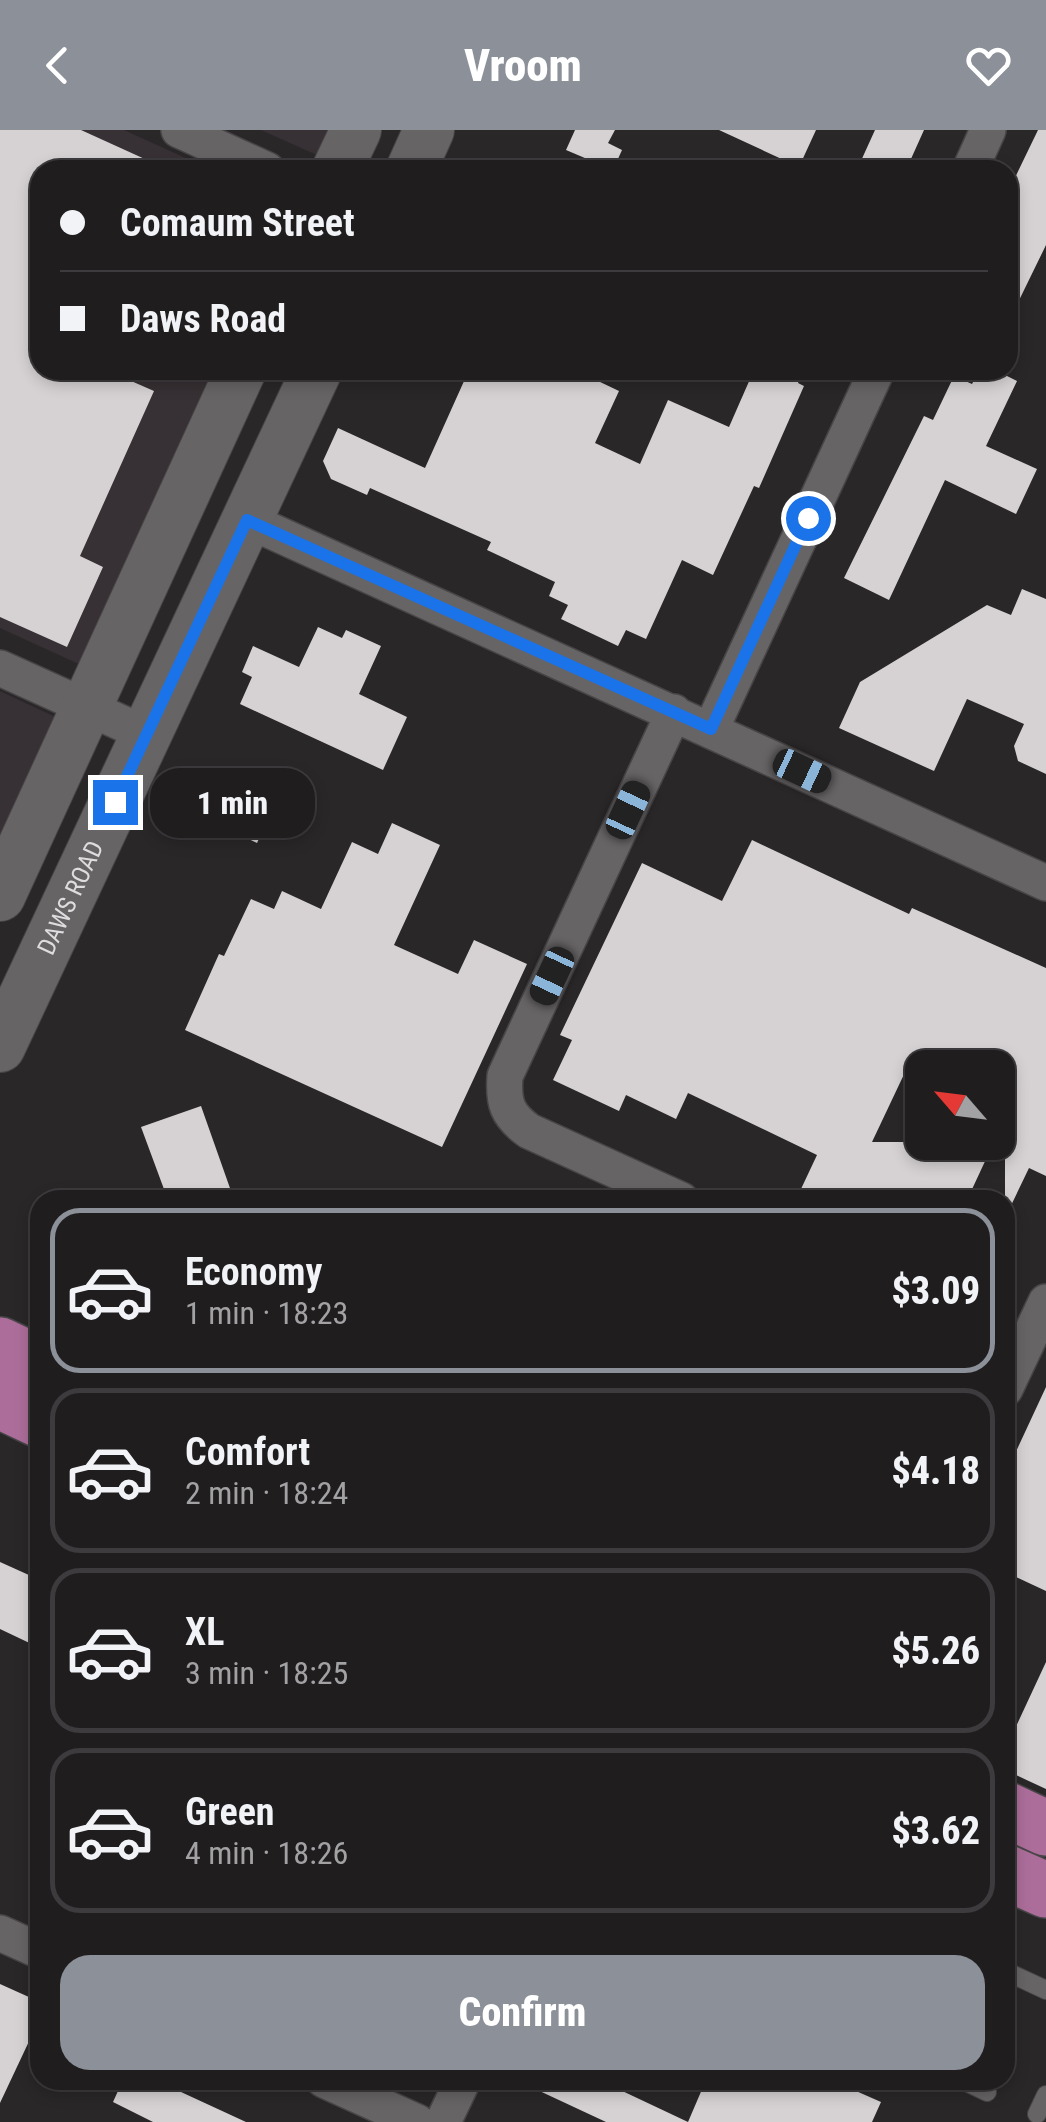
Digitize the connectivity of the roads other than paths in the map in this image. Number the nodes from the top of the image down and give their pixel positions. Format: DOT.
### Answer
graph roads {
  1 [pos="178,130"];
  2 [pos="356,130"];
  3 [pos="429,130"];
  4 [pos="988,130"];
  5 [pos="245,160"];
  6 [pos="342,160"];
  7 [pos="415,160"];
  8 [pos="974,160"];
  9 [pos="236,380"];
  10 [pos="312,380"];
  11 [pos="872,380"];
  12 [pos="247,520"];
  13 [pos="0,668"];
  14 [pos="87,707"];
  15 [pos="674,712"];
  16 [pos="711,729"];
  17 [pos="146,734"];
  18 [pos="1046,883"];
  19 [pos="0,896"];
  20 [pos="0,1047"];
  21 [pos="659,1190"];
  22 [pos="1046,1302"];
  23 [pos="0,1345"];
  24 [pos="1024,1355"];
  25 [pos="30,1359"];
  26 [pos="0,1401"];
  27 [pos="30,1415"];
  28 [pos="1015,1814"];
  29 [pos="1046,1828"];
  30 [pos="1015,1876"];
  31 [pos="1046,1890"];
  32 [pos="0,1933"];
  33 [pos="30,1946"];
  34 [pos="1015,1975"];
  35 [pos="1046,1990"];
  36 [pos="346,2090"];
  37 [pos="458,2090"];
  38 [pos="983,2090"];
  39 [pos="987,2092"];
  40 [pos="1046,2095"];
  41 [pos="1036,2114"];
  42 [pos="417,2122"];
  43 [pos="444,2122"];
  1 -- 5 [label="street"];
  2 -- 6 [label="main road"];
  3 -- 7 [label="main road"];
  4 -- 8 [label="street"];
  9 -- 14 [label="main road"];
  10 -- 12 [label="main road, DAWS ROAD"];
  11 -- 16 [label="street"];
  12 -- 15 [label="street"];
  12 -- 17 [label="main road, DAWS ROAD"];
  13 -- 14 [label="street"];
  14 -- 17 [label="street"];
  14 -- 19 [label="main road"];
  15 -- 16 [label="street"];
  15 -- 21 [label="street"];
  16 -- 18 [label="street"];
  17 -- 20 [label="main road, DAWS ROAD"];
  22 -- 24 [label="street"];
  23 -- 25 [label="highway"];
  26 -- 27 [label="highway"];
  28 -- 29 [label="highway"];
  30 -- 31 [label="highway"];
  32 -- 33 [label="street"];
  34 -- 35 [label="lane"];
  36 -- 42 [label="street"];
  37 -- 43 [label="street"];
  38 -- 39 [label="lane"];
  40 -- 41 [label="lane"];
}
